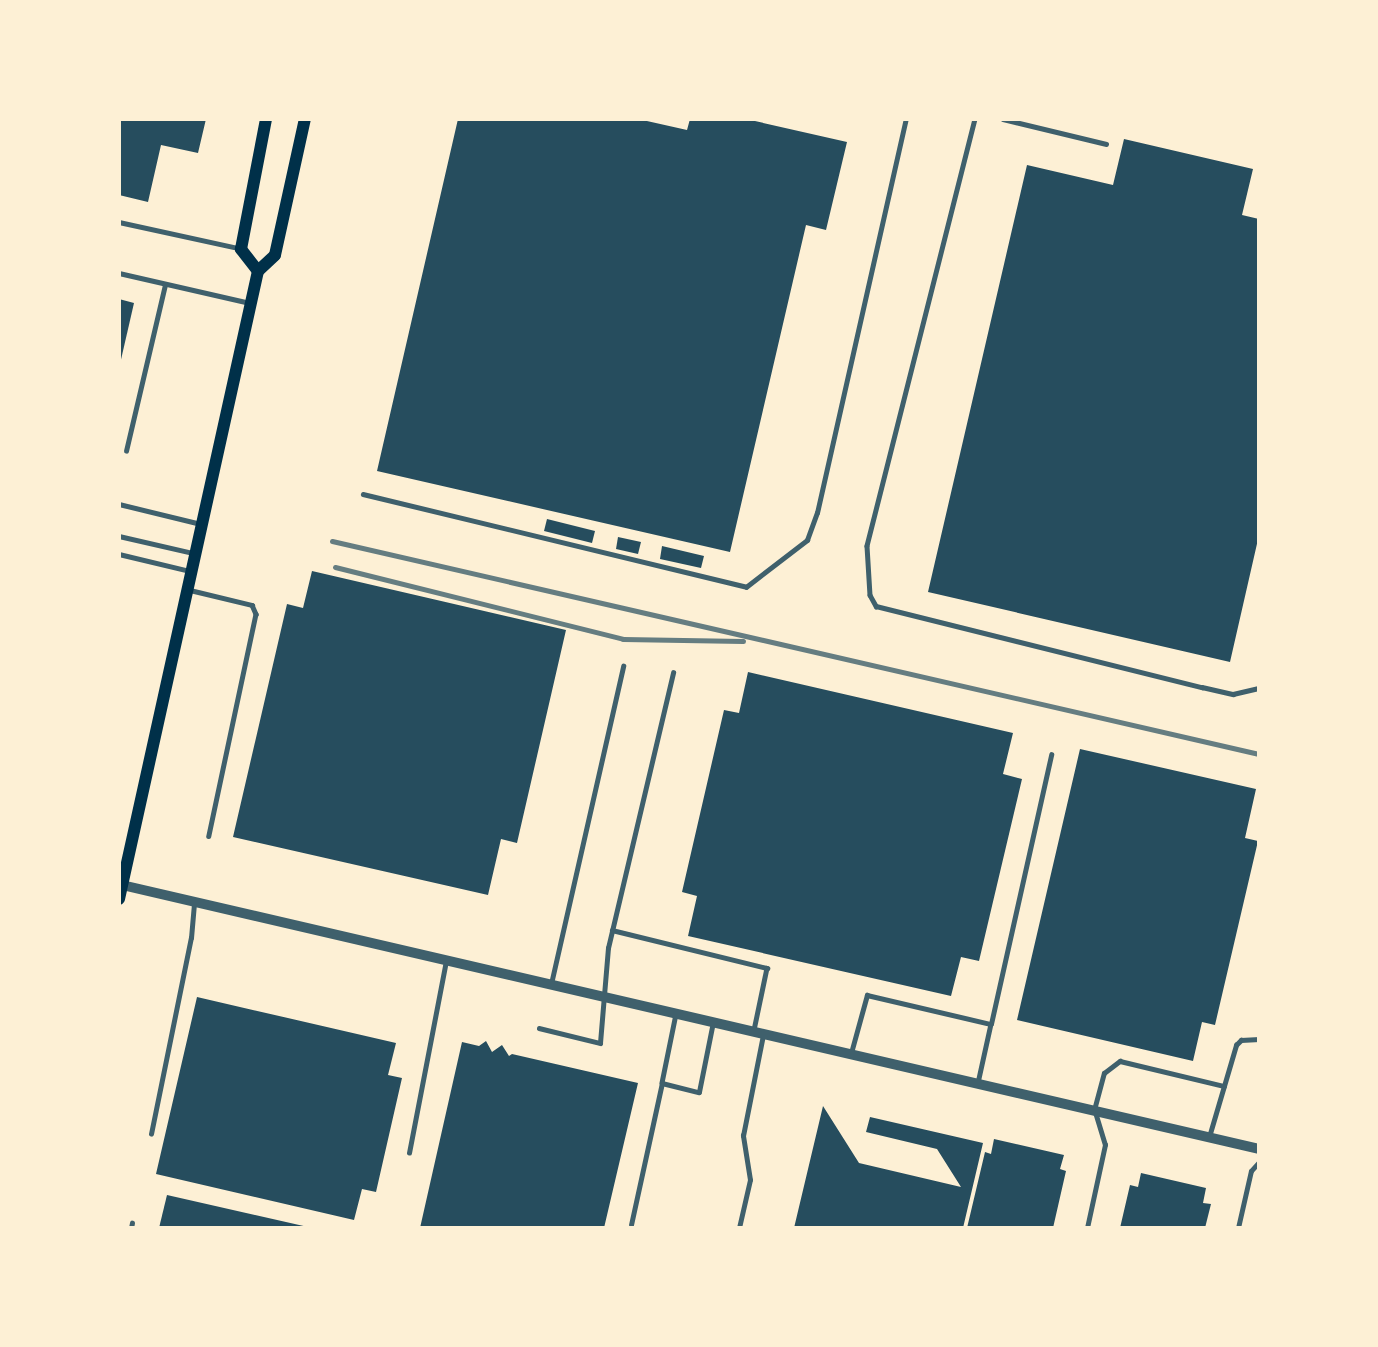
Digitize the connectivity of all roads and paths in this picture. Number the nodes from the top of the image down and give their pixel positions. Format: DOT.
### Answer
graph roads {
  1 [pos="266,119"];
  2 [pos="304,119"];
  3 [pos="906,119"];
  4 [pos="975,119"];
  5 [pos="1003,119"];
  6 [pos="1106,144"];
  7 [pos="119,222"];
  8 [pos="240,249"];
  9 [pos="258,271"];
  10 [pos="119,273"];
  11 [pos="164,285"];
  12 [pos="251,303"];
  13 [pos="126,452"];
  14 [pos="363,494"];
  15 [pos="119,504"];
  16 [pos="202,524"];
  17 [pos="119,536"];
  18 [pos="195,553"];
  19 [pos="119,554"];
  20 [pos="191,571"];
  21 [pos="187,590"];
  22 [pos="623,666"];
  23 [pos="673,673"];
  24 [pos="1259,688"];
  25 [pos="1051,755"];
  26 [pos="209,836"];
  27 [pos="122,885"];
  28 [pos="119,899"];
  29 [pos="194,902"];
  30 [pos="612,930"];
  31 [pos="447,960"];
  32 [pos="551,985"];
  33 [pos="604,996"];
  34 [pos="676,1013"];
  35 [pos="713,1022"];
  36 [pos="991,1024"];
  37 [pos="539,1028"];
  38 [pos="758,1033"];
  39 [pos="1259,1039"];
  40 [pos="851,1054"];
  41 [pos="662,1083"];
  42 [pos="978,1083"];
  43 [pos="1224,1086"];
  44 [pos="1094,1110"];
  45 [pos="150,1134"];
  46 [pos="1209,1137"];
  47 [pos="1259,1149"];
  48 [pos="409,1153"];
  49 [pos="1259,1161"];
  50 [pos="631,1225"];
  51 [pos="739,1228"];
  52 [pos="1087,1228"];
  53 [pos="1238,1228"];
  1 -- 8 [label="main road"];
  2 -- 9 [label="main road"];
  3 -- 14 [label="lane"];
  4 -- 24 [label="lane"];
  5 -- 6 [label="lane"];
  7 -- 8 [label="lane"];
  8 -- 9 [label="main road"];
  9 -- 12 [label="main road"];
  10 -- 11 [label="lane"];
  11 -- 12 [label="lane"];
  11 -- 13 [label="lane"];
  12 -- 16 [label="main road"];
  15 -- 16 [label="lane"];
  16 -- 18 [label="main road"];
  17 -- 18 [label="lane"];
  18 -- 20 [label="main road"];
  19 -- 20 [label="lane"];
  20 -- 21 [label="main road"];
  21 -- 26 [label="lane"];
  21 -- 27 [label="main road"];
  22 -- 32 [label="lane"];
  23 -- 30 [label="lane"];
  25 -- 36 [label="lane"];
  27 -- 28 [label="main road"];
  27 -- 29 [label="street"];
  29 -- 31 [label="street"];
  29 -- 45 [label="lane"];
  30 -- 33 [label="lane"];
  30 -- 38 [label="lane"];
  31 -- 32 [label="street"];
  31 -- 48 [label="lane"];
  32 -- 33 [label="street"];
  33 -- 34 [label="street"];
  33 -- 37 [label="lane"];
  34 -- 35 [label="street"];
  34 -- 41 [label="lane"];
  35 -- 38 [label="street"];
  35 -- 41 [label="lane"];
  36 -- 40 [label="lane"];
  36 -- 42 [label="lane"];
  38 -- 40 [label="street"];
  38 -- 51 [label="lane"];
  39 -- 43 [label="lane"];
  40 -- 42 [label="street"];
  41 -- 50 [label="lane"];
  42 -- 44 [label="street"];
  43 -- 44 [label="lane"];
  43 -- 46 [label="lane"];
  44 -- 46 [label="street"];
  44 -- 52 [label="lane"];
  46 -- 47 [label="street"];
  49 -- 53 [label="lane"];
}
